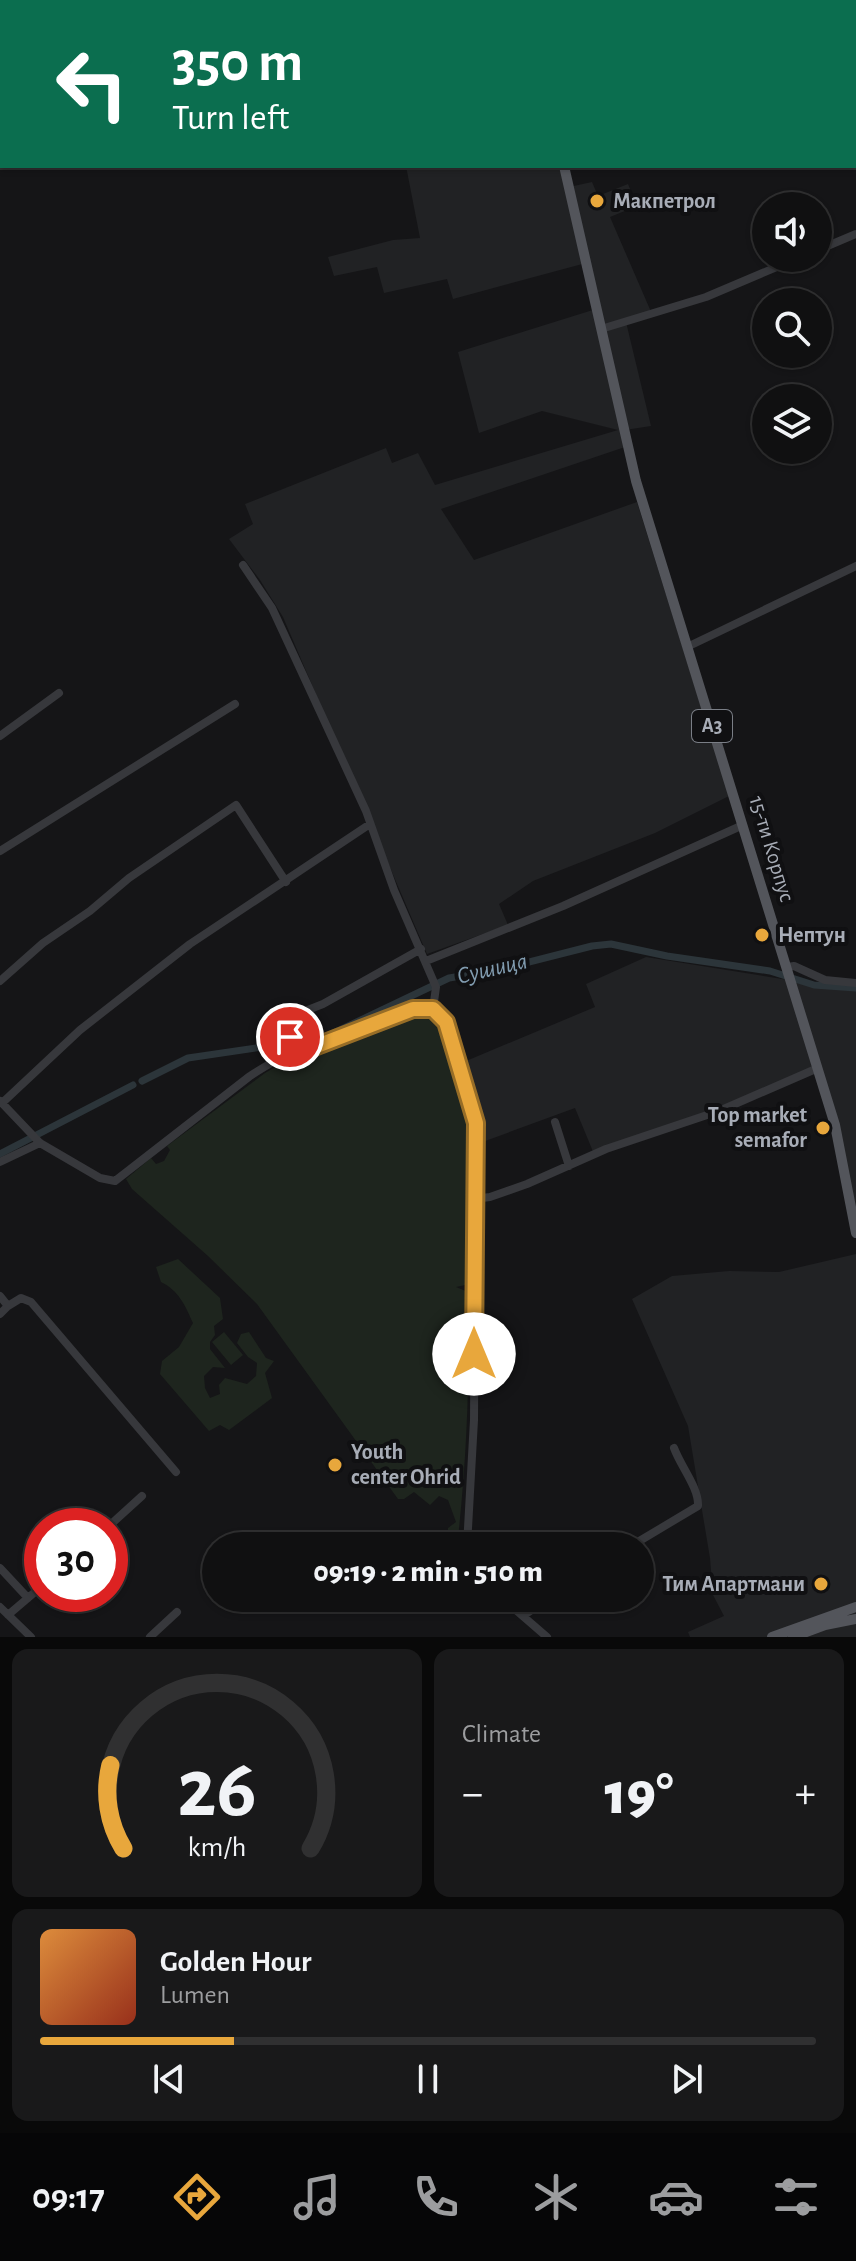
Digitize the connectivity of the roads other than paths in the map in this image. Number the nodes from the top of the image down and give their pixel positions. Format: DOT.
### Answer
graph roads {
  1 [pos="564,168"];
  2 [pos="856,234"];
  3 [pos="832,244"];
  4 [pos="765,272"];
  5 [pos="601,329"];
  6 [pos="243,565"];
  7 [pos="856,566"];
  8 [pos="687,647"];
  9 [pos="59,693"];
  10 [pos="235,704"];
  11 [pos="0,736"];
  12 [pos="370,824"];
  13 [pos="743,825"];
  14 [pos="0,851"];
  15 [pos="286,882"];
  16 [pos="421,949"];
  17 [pos="426,961"];
  18 [pos="787,969"];
  19 [pos="0,981"];
  20 [pos="856,983"];
  21 [pos="433,1009"];
  22 [pos="292,1044"];
  23 [pos="818,1068"];
  24 [pos="1,1102"];
  25 [pos="555,1122"];
  26 [pos="40,1143"];
  27 [pos="0,1162"];
  28 [pos="569,1166"];
  29 [pos="474,1199"];
  30 [pos="856,1233"];
  31 [pos="0,1296"];
  32 [pos="8,1306"];
  33 [pos="0,1314"];
  34 [pos="674,1448"];
  35 [pos="176,1472"];
  36 [pos="142,1496"];
  37 [pos="128,1509"];
  38 [pos="468,1532"];
  39 [pos="654,1532"];
  40 [pos="0,1568"];
  41 [pos="24,1594"];
  42 [pos="24,1601"];
  43 [pos="0,1607"];
  44 [pos="856,1607"];
  45 [pos="177,1612"];
  46 [pos="518,1612"];
  47 [pos="529,1612"];
  48 [pos="8,1615"];
  49 [pos="523,1616"];
  50 [pos="853,1620"];
  51 [pos="31,1637"];
  52 [pos="150,1637"];
  53 [pos="547,1637"];
  54 [pos="772,1637"];
  55 [pos="793,1637"];
  1 -- 5 [label="main road, A3"];
  2 -- 3 [label="street"];
  4 -- 5 [label="street"];
  5 -- 8 [label="main road, 15-ти Корпус / A3"];
  6 -- 12 [label="street"];
  7 -- 8 [label="street"];
  8 -- 13 [label="main road, 15-ти Корпус / A3"];
  9 -- 11 [label="street"];
  10 -- 14 [label="street"];
  12 -- 15 [label="street"];
  12 -- 16 [label="street"];
  13 -- 17 [label="street"];
  13 -- 18 [label="main road, 15-ти Корпус / A3"];
  15 -- 19 [label="street"];
  15 -- 24 [label="street"];
  16 -- 17 [label="street"];
  16 -- 22 [label="street"];
  17 -- 21 [label="street"];
  18 -- 20 [label="street"];
  18 -- 23 [label="main road, 15-ти Корпус / A3"];
  21 -- 22 [label="street"];
  21 -- 29 [label="street"];
  22 -- 26 [label="street"];
  23 -- 28 [label="street"];
  23 -- 30 [label="main road, 15-ти Корпус / A3"];
  24 -- 26 [label="street"];
  25 -- 28 [label="street"];
  26 -- 27 [label="street"];
  28 -- 29 [label="street"];
  29 -- 38 [label="street"];
  31 -- 32 [label="street"];
  32 -- 33 [label="street"];
  32 -- 35 [label="street"];
  34 -- 39 [label="street"];
  36 -- 37 [label="street"];
  40 -- 41 [label="street"];
  42 -- 48 [label="street"];
  43 -- 48 [label="street"];
  44 -- 54 [label="main road"];
  45 -- 52 [label="street"];
  46 -- 49 [label="street"];
  47 -- 49 [label="street"];
  48 -- 51 [label="street"];
  49 -- 53 [label="street"];
  50 -- 55 [label="main road"];
}
